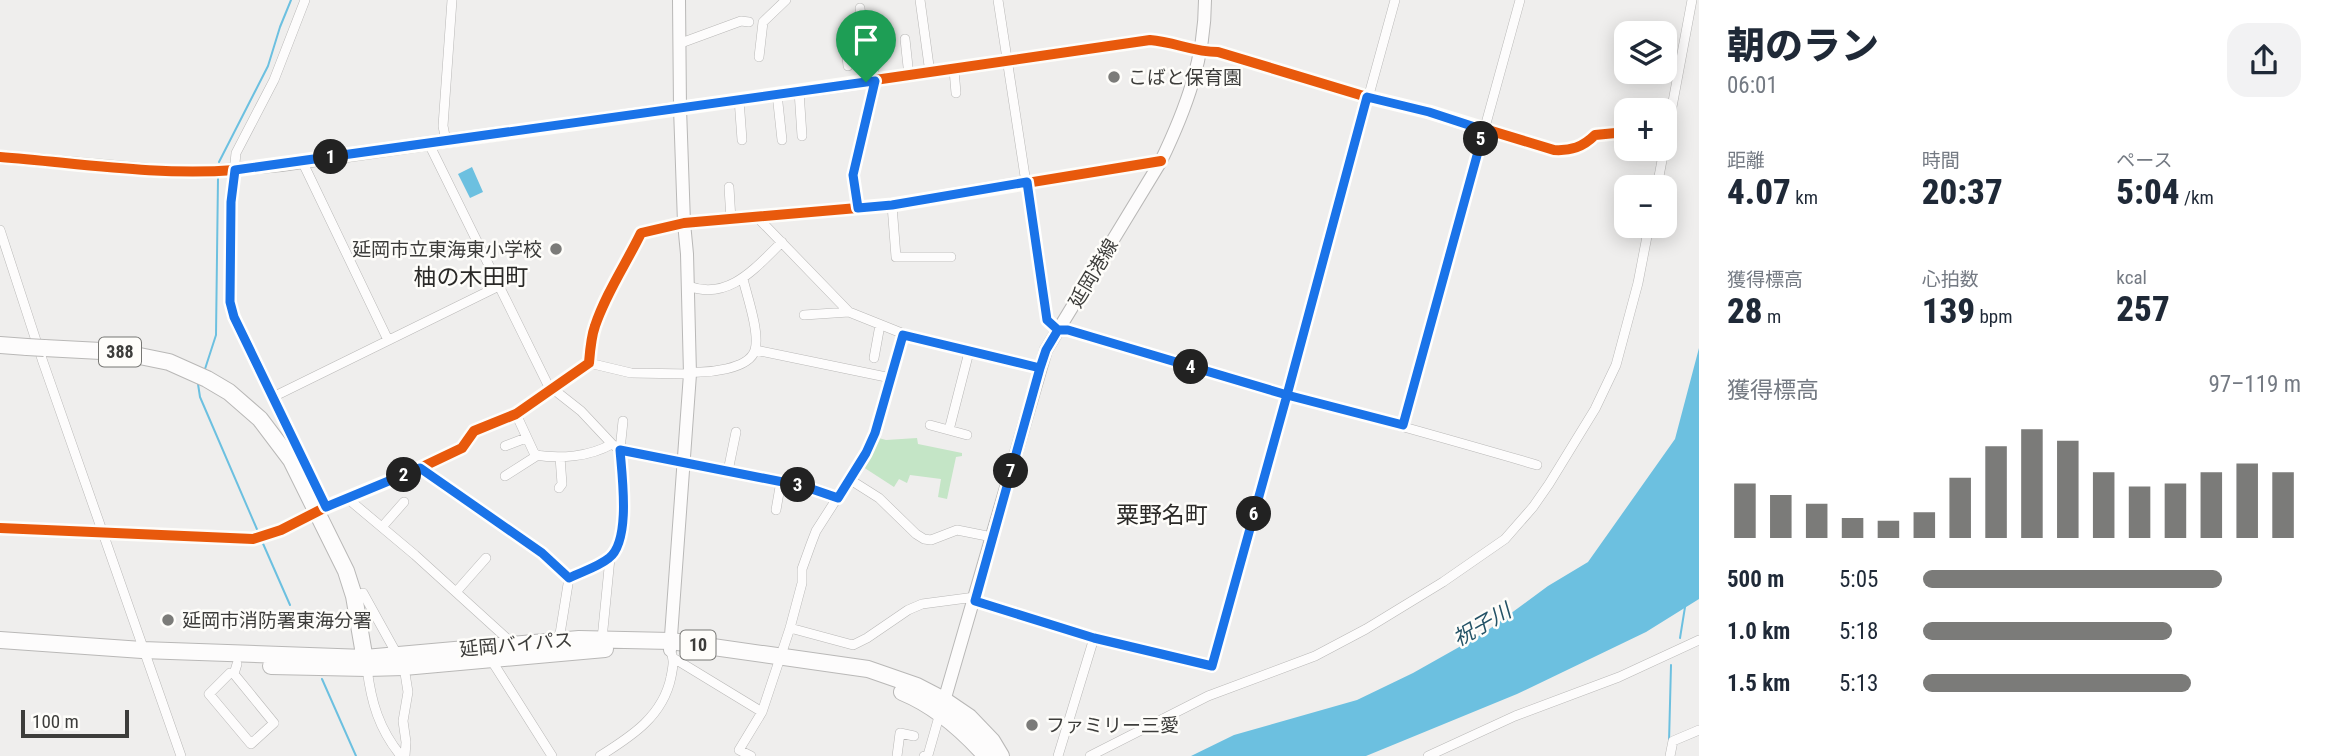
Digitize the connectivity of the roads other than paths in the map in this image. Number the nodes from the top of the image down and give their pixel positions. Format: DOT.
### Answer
graph roads {
  1 [pos="305,0"];
  2 [pos="452,0"];
  3 [pos="679,0"];
  4 [pos="786,0"];
  5 [pos="920,0"];
  6 [pos="998,0"];
  7 [pos="1205,0"];
  8 [pos="1395,0"];
  9 [pos="1520,0"];
  10 [pos="1692,0"];
  11 [pos="860,8"];
  12 [pos="749,22"];
  13 [pos="863,34"];
  14 [pos="905,39"];
  15 [pos="681,43"];
  16 [pos="1200,52"];
  17 [pos="759,57"];
  18 [pos="1009,62"];
  19 [pos="848,66"];
  20 [pos="954,70"];
  21 [pos="930,73"];
  22 [pos="909,76"];
  23 [pos="875,81"];
  24 [pos="799,91"];
  25 [pos="956,93"];
  26 [pos="777,94"];
  27 [pos="1367,97"];
  28 [pos="1673,98"];
  29 [pos="739,99"];
  30 [pos="680,108"];
  31 [pos="1484,130"];
  32 [pos="1614,133"];
  33 [pos="802,136"];
  34 [pos="742,140"];
  35 [pos="782,140"];
  36 [pos="446,141"];
  37 [pos="429,144"];
  38 [pos="0,157"];
  39 [pos="302,161"];
  40 [pos="1161,161"];
  41 [pos="235,170"];
  42 [pos="1027,182"];
  43 [pos="729,187"];
  44 [pos="892,205"];
  45 [pos="858,208"];
  46 [pos="758,218"];
  47 [pos="731,220"];
  48 [pos="684,223"];
  49 [pos="0,230"];
  50 [pos="1647,238"];
  51 [pos="782,242"];
  52 [pos="951,257"];
  53 [pos="743,279"];
  54 [pos="499,286"];
  55 [pos="688,286"];
  56 [pos="849,312"];
  57 [pos="804,315"];
  58 [pos="880,325"];
  59 [pos="1058,330"];
  60 [pos="903,335"];
  61 [pos="388,340"];
  62 [pos="0,345"];
  63 [pos="755,350"];
  64 [pos="969,352"];
  65 [pos="874,359"];
  66 [pos="589,363"];
  67 [pos="1040,368"];
  68 [pos="690,373"];
  69 [pos="891,378"];
  70 [pos="551,388"];
  71 [pos="1287,395"];
  72 [pos="273,397"];
  73 [pos="516,414"];
  74 [pos="623,421"];
  75 [pos="930,425"];
  76 [pos="1403,425"];
  77 [pos="949,430"];
  78 [pos="736,432"];
  79 [pos="967,435"];
  80 [pos="526,438"];
  81 [pos="612,444"];
  82 [pos="505,446"];
  83 [pos="620,450"];
  84 [pos="538,455"];
  85 [pos="560,457"];
  86 [pos="683,462"];
  87 [pos="1537,465"];
  88 [pos="420,468"];
  89 [pos="728,471"];
  90 [pos="505,477"];
  91 [pos="849,479"];
  92 [pos="781,481"];
  93 [pos="559,488"];
  94 [pos="347,498"];
  95 [pos="838,498"];
  96 [pos="404,502"];
  97 [pos="321,510"];
  98 [pos="776,510"];
  99 [pos="382,527"];
  100 [pos="0,528"];
  101 [pos="102,532"];
  102 [pos="992,537"];
  103 [pos="486,558"];
  104 [pos="610,558"];
  105 [pos="569,578"];
  106 [pos="456,592"];
  107 [pos="354,596"];
  108 [pos="975,599"];
  109 [pos="790,628"];
  110 [pos="1094,638"];
  111 [pos="602,639"];
  112 [pos="0,640"];
  113 [pos="559,640"];
  114 [pos="1699,640"];
  115 [pos="513,644"];
  116 [pos="0,650"];
  117 [pos="672,650"];
  118 [pos="143,653"];
  119 [pos="490,658"];
  120 [pos="400,661"];
  121 [pos="779,661"];
  122 [pos="366,663"];
  123 [pos="235,669"];
  124 [pos="942,707"];
  125 [pos="762,712"];
  126 [pos="1699,730"];
  127 [pos="914,736"];
  128 [pos="180,756"];
  129 [pos="403,756"];
  130 [pos="552,756"];
  131 [pos="600,756"];
  132 [pos="751,756"];
  133 [pos="897,756"];
  134 [pos="927,756"];
  135 [pos="986,756"];
  136 [pos="1001,756"];
  137 [pos="1058,756"];
  138 [pos="1090,756"];
  139 [pos="1428,756"];
  140 [pos="1670,756"];
  1 -- 41 [label="street"];
  2 -- 36 [label="street"];
  3 -- 15 [label="street"];
  4 -- 17 [label="street"];
  5 -- 21 [label="street"];
  6 -- 18 [label="street"];
  7 -- 16 [label="street, 延岡港線"];
  8 -- 27 [label="street"];
  9 -- 31 [label="street"];
  10 -- 28 [label="street"];
  11 -- 13 [label="street"];
  12 -- 15 [label="street"];
  13 -- 19 [label="street"];
  13 -- 23 [label="street"];
  14 -- 22 [label="street"];
  15 -- 30 [label="street"];
  16 -- 18 [label="street"];
  16 -- 27 [label="street"];
  16 -- 40 [label="street, 延岡港線"];
  18 -- 20 [label="street"];
  18 -- 42 [label="street"];
  20 -- 21 [label="street"];
  20 -- 25 [label="street"];
  21 -- 22 [label="street"];
  22 -- 23 [label="street"];
  23 -- 24 [label="street"];
  23 -- 45 [label="street"];
  24 -- 26 [label="street"];
  24 -- 33 [label="street"];
  26 -- 29 [label="street"];
  26 -- 35 [label="street"];
  27 -- 31 [label="street"];
  27 -- 71 [label="street"];
  29 -- 30 [label="street"];
  29 -- 34 [label="street"];
  30 -- 36 [label="street"];
  30 -- 48 [label="street"];
  31 -- 32 [label="street"];
  31 -- 76 [label="street"];
  36 -- 37 [label="street"];
  37 -- 39 [label="street"];
  37 -- 54 [label="street"];
  38 -- 41 [label="street"];
  39 -- 41 [label="street"];
  39 -- 61 [label="street"];
  40 -- 42 [label="street"];
  40 -- 59 [label="street, 延岡港線"];
  41 -- 72 [label="street"];
  42 -- 44 [label="street"];
  42 -- 59 [label="street"];
  43 -- 47 [label="street"];
  44 -- 45 [label="street"];
  44 -- 52 [label="street"];
  45 -- 46 [label="street"];
  46 -- 47 [label="street"];
  46 -- 51 [label="street"];
  47 -- 48 [label="street"];
  48 -- 55 [label="street"];
  48 -- 66 [label="street"];
  49 -- 101 [label="street"];
  50 -- 138 [label="street"];
  51 -- 53 [label="street"];
  51 -- 56 [label="street"];
  53 -- 55 [label="street"];
  53 -- 63 [label="street"];
  54 -- 61 [label="street"];
  54 -- 70 [label="street"];
  55 -- 68 [label="street"];
  56 -- 57 [label="street"];
  56 -- 58 [label="street"];
  58 -- 60 [label="street"];
  58 -- 65 [label="street"];
  59 -- 67 [label="street, 延岡港線"];
  59 -- 71 [label="street"];
  60 -- 64 [label="street"];
  60 -- 69 [label="street"];
  61 -- 72 [label="street"];
  62 -- 97 [label="highway, 388, bridge"];
  63 -- 68 [label="street"];
  63 -- 69 [label="street"];
  64 -- 67 [label="street"];
  64 -- 77 [label="street"];
  66 -- 68 [label="street"];
  66 -- 70 [label="street"];
  67 -- 102 [label="street, 延岡港線"];
  68 -- 86 [label="street"];
  69 -- 91 [label="street"];
  70 -- 73 [label="street"];
  70 -- 81 [label="street"];
  71 -- 76 [label="street"];
  71 -- 110 [label="street"];
  72 -- 97 [label="street"];
  73 -- 80 [label="street"];
  73 -- 88 [label="street"];
  74 -- 83 [label="street"];
  75 -- 77 [label="street"];
  76 -- 87 [label="street"];
  77 -- 79 [label="street"];
  78 -- 89 [label="street"];
  80 -- 82 [label="street"];
  80 -- 84 [label="street"];
  81 -- 83 [label="street"];
  81 -- 85 [label="street"];
  83 -- 86 [label="street"];
  83 -- 104 [label="street"];
  84 -- 85 [label="street"];
  84 -- 90 [label="street"];
  85 -- 93 [label="street"];
  86 -- 89 [label="street"];
  86 -- 117 [label="street"];
  88 -- 94 [label="street"];
  88 -- 105 [label="street"];
  89 -- 92 [label="street"];
  91 -- 95 [label="street"];
  91 -- 102 [label="street"];
  92 -- 95 [label="street"];
  92 -- 98 [label="street"];
  94 -- 97 [label="street"];
  94 -- 99 [label="street"];
  95 -- 109 [label="street"];
  96 -- 99 [label="street"];
  97 -- 101 [label="street"];
  97 -- 107 [label="highway, 388"];
  99 -- 106 [label="street"];
  100 -- 101 [label="street"];
  101 -- 118 [label="street"];
  102 -- 108 [label="street, 延岡港線"];
  103 -- 106 [label="street"];
  104 -- 105 [label="street"];
  104 -- 111 [label="street"];
  105 -- 113 [label="street"];
  106 -- 115 [label="street"];
  107 -- 120 [label="street"];
  107 -- 122 [label="highway, 388"];
  108 -- 109 [label="street"];
  108 -- 110 [label="street"];
  108 -- 124 [label="street, 延岡港線"];
  109 -- 121 [label="street"];
  110 -- 137 [label="street"];
  111 -- 113 [label="highway, 延岡バイパス / 10"];
  111 -- 117 [label="highway, 延岡バイパス / 10"];
  112 -- 118 [label="highway, 延岡バイパス / 10"];
  113 -- 115 [label="highway, 延岡バイパス / 10"];
  114 -- 139 [label="street"];
  115 -- 120 [label="highway, 延岡バイパス / 10"];
  116 -- 118 [label="highway, 延岡バイパス / 10"];
  117 -- 119 [label="highway, 延岡バイパス / 10"];
  117 -- 121 [label="highway, 延岡バイパス / 10"];
  117 -- 125 [label="street"];
  117 -- 131 [label="street"];
  118 -- 122 [label="highway, 延岡バイパス / 10"];
  118 -- 123 [label="highway, 延岡バイパス / 10"];
  118 -- 128 [label="street"];
  119 -- 120 [label="highway, 延岡バイパス / 10"];
  119 -- 130 [label="street"];
  120 -- 122 [label="highway, 延岡バイパス / 10"];
  120 -- 129 [label="street"];
  121 -- 124 [label="highway, 延岡バイパス / 10"];
  121 -- 125 [label="street"];
  122 -- 123 [label="highway, 延岡バイパス / 10"];
  122 -- 129 [label="street"];
  123 -- 123 [label="street"];
  124 -- 134 [label="street"];
  124 -- 135 [label="highway, 延岡バイパス / 10"];
  124 -- 136 [label="highway, 延岡バイパス / 10"];
  125 -- 132 [label="street"];
  126 -- 140 [label="street"];
  127 -- 133 [label="street"];
}
